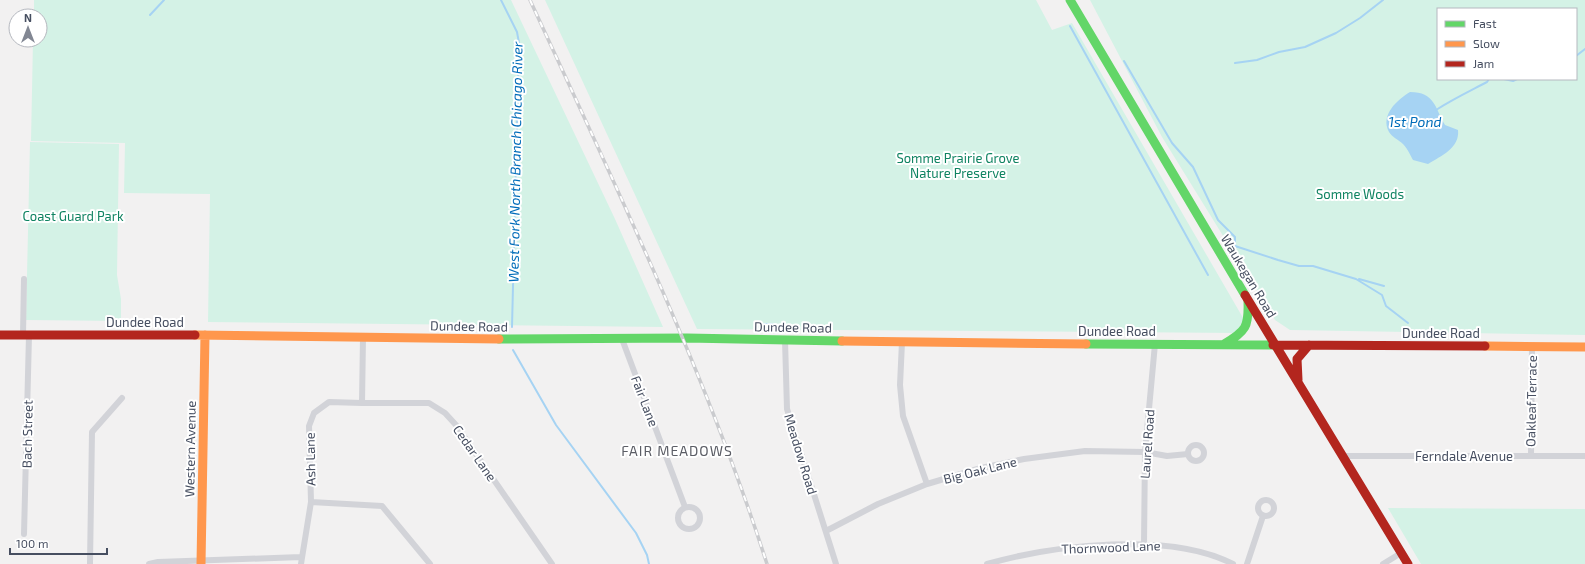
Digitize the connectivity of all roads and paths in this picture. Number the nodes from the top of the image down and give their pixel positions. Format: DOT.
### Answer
graph roads {
  1 [pos="1070,0"];
  2 [pos="24,279"];
  3 [pos="1248,299"];
  4 [pos="0,335"];
  5 [pos="26,335"];
  6 [pos="205,335"];
  7 [pos="363,338"];
  8 [pos="622,339"];
  9 [pos="785,340"];
  10 [pos="902,342"];
  11 [pos="1155,344"];
  12 [pos="1223,344"];
  13 [pos="1275,345"];
  14 [pos="1309,345"];
  15 [pos="1532,346"];
  16 [pos="1585,347"];
  17 [pos="1298,382"];
  18 [pos="122,398"];
  19 [pos="362,403"];
  20 [pos="1145,452"];
  21 [pos="1188,454"];
  22 [pos="1342,456"];
  23 [pos="1531,456"];
  24 [pos="1585,456"];
  25 [pos="927,484"];
  26 [pos="311,502"];
  27 [pos="685,507"];
  28 [pos="1263,516"];
  29 [pos="826,531"];
  30 [pos="24,534"];
  31 [pos="1144,544"];
  32 [pos="1401,553"];
  33 [pos="301,561"];
  34 [pos="201,562"];
  35 [pos="427,563"];
  36 [pos="90,564"];
  37 [pos="149,564"];
  38 [pos="552,564"];
  39 [pos="836,564"];
  40 [pos="987,564"];
  41 [pos="1233,564"];
  42 [pos="1247,564"];
  43 [pos="1383,564"];
  44 [pos="1408,564"];
  1 -- 3 [label="main road, Waukegan Road"];
  2 -- 5 [label="street, Bach Street"];
  3 -- 12 [label="main road"];
  3 -- 13 [label="main road, Waukegan Road"];
  4 -- 5 [label="main road, Dundee Road"];
  5 -- 6 [label="main road, Dundee Road"];
  5 -- 30 [label="street, Bach Street"];
  6 -- 7 [label="main road, Dundee Road"];
  6 -- 34 [label="main road, Western Avenue"];
  7 -- 8 [label="main road, Dundee Road"];
  7 -- 19 [label="street"];
  8 -- 9 [label="main road, Dundee Road"];
  8 -- 27 [label="street, Fair Lane"];
  9 -- 10 [label="main road, Dundee Road"];
  9 -- 29 [label="street, Meadow Road"];
  10 -- 11 [label="main road, Dundee Road"];
  10 -- 25 [label="street"];
  11 -- 12 [label="main road, Dundee Road"];
  11 -- 20 [label="street, Laurel Road"];
  12 -- 13 [label="main road, Dundee Road"];
  13 -- 14 [label="main road, Dundee Road"];
  13 -- 17 [label="main road, Waukegan Road"];
  14 -- 15 [label="main road, Dundee Road"];
  14 -- 17 [label="main road"];
  15 -- 16 [label="main road, Dundee Road"];
  15 -- 23 [label="street, Oakleaf Terrace"];
  17 -- 22 [label="main road, Waukegan Road"];
  18 -- 36 [label="street"];
  19 -- 26 [label="street, Ash Lane"];
  19 -- 38 [label="street, Cedar Lane"];
  20 -- 21 [label="street, Big Oak Lane"];
  20 -- 25 [label="street, Big Oak Lane"];
  20 -- 31 [label="street, Laurel Road"];
  22 -- 23 [label="street, Ferndale Avenue"];
  22 -- 32 [label="main road, Waukegan Road"];
  23 -- 24 [label="street, Ferndale Avenue"];
  25 -- 29 [label="street, Big Oak Lane"];
  26 -- 33 [label="street, Ash Lane"];
  26 -- 35 [label="street, Ash Lane"];
  28 -- 42 [label="street"];
  29 -- 39 [label="street, Meadow Road"];
  31 -- 40 [label="street, Thornwood Lane"];
  31 -- 41 [label="street, Thornwood Lane"];
  32 -- 43 [label="street"];
  32 -- 44 [label="main road, Waukegan Road"];
  33 -- 34 [label="street"];
  34 -- 37 [label="street"];
}
